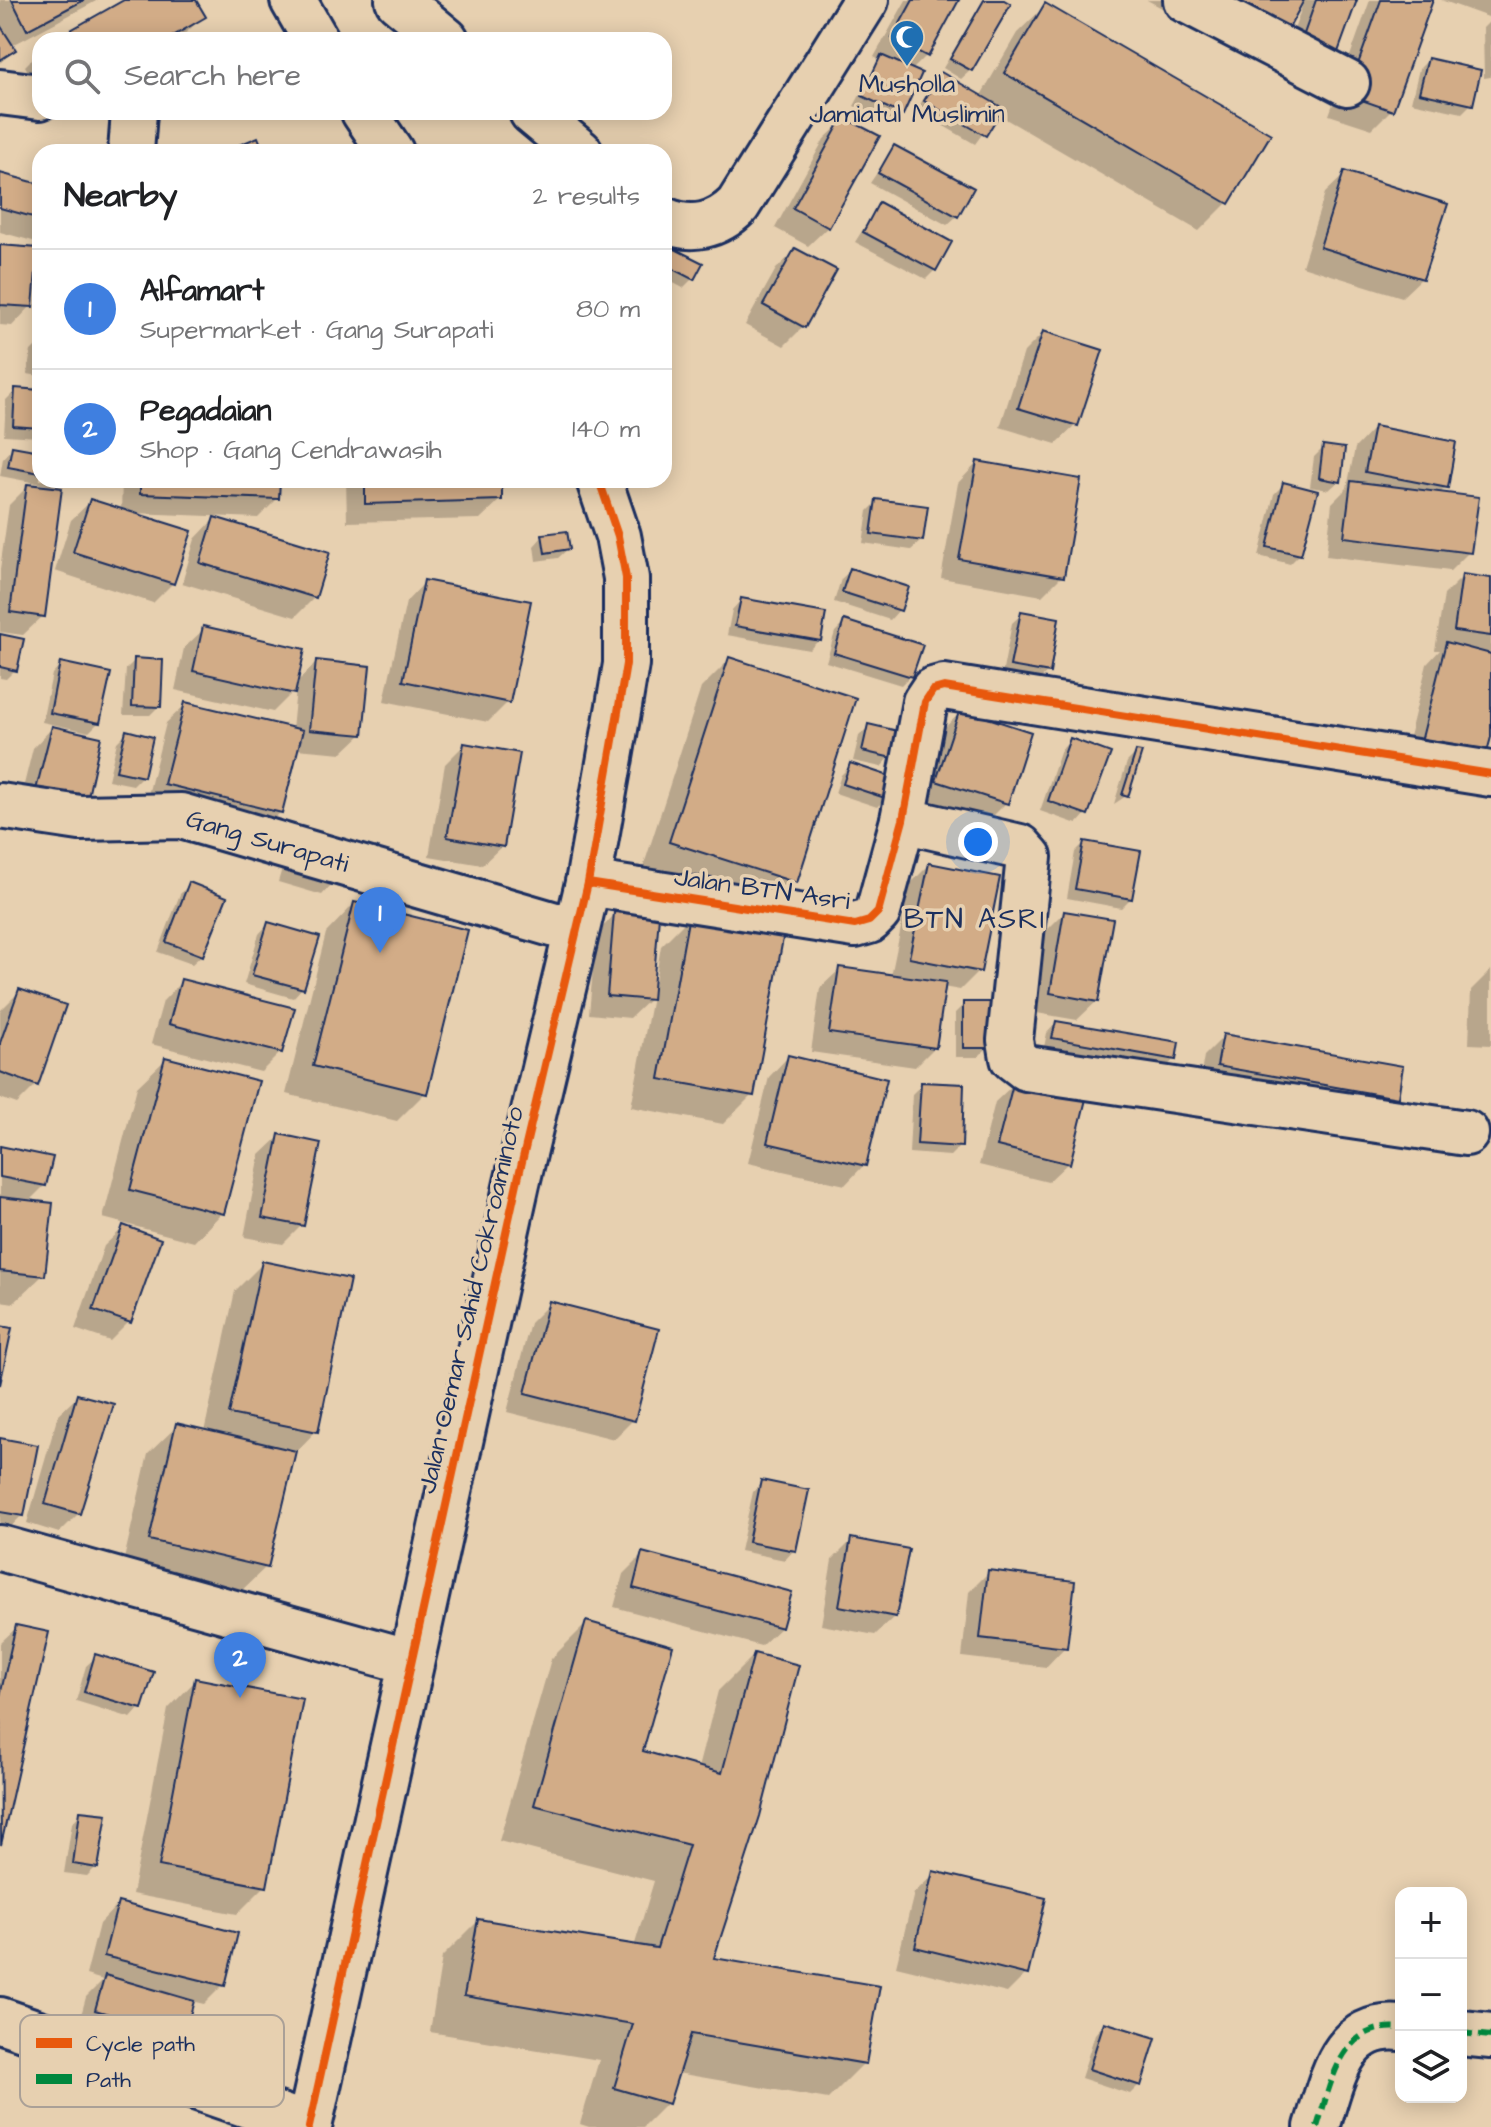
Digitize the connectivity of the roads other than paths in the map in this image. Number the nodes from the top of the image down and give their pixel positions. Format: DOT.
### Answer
graph roads {
  1 [pos="398,0"];
  2 [pos="866,0"];
  3 [pos="1186,0"];
  4 [pos="436,32"];
  5 [pos="1347,83"];
  6 [pos="0,92"];
  7 [pos="32,96"];
  8 [pos="133,120"];
  9 [pos="369,120"];
  10 [pos="542,120"];
  11 [pos="132,144"];
  12 [pos="386,144"];
  13 [pos="570,144"];
  14 [pos="672,223"];
  15 [pos="602,488"];
  16 [pos="1491,774"];
  17 [pos="0,806"];
  18 [pos="903,820"];
  19 [pos="588,883"];
  20 [pos="576,931"];
  21 [pos="1466,1133"];
  22 [pos="0,1548"];
  23 [pos="411,1662"];
  24 [pos="0,2020"];
  25 [pos="20,2027"];
  26 [pos="1395,2027"];
  27 [pos="1467,2034"];
  28 [pos="1491,2036"];
  29 [pos="252,2107"];
  30 [pos="310,2127"];
  31 [pos="1317,2127"];
  1 -- 4 [label="street"];
  2 -- 14 [label="street"];
  3 -- 5 [label="street"];
  6 -- 7 [label="street"];
  8 -- 11 [label="street"];
  9 -- 12 [label="street"];
  10 -- 13 [label="street"];
  15 -- 19 [label="street, Jalan Oemar Sahid Cokroaminoto"];
  16 -- 18 [label="street, Jalan BTN Asri"];
  17 -- 20 [label="street, Gang Surapati"];
  18 -- 19 [label="street, Jalan BTN Asri"];
  18 -- 21 [label="street"];
  19 -- 20 [label="street, Jalan Oemar Sahid Cokroaminoto"];
  20 -- 23 [label="street, Jalan Oemar Sahid Cokroaminoto"];
  22 -- 23 [label="street"];
  23 -- 30 [label="street, Jalan Oemar Sahid Cokroaminoto"];
  24 -- 25 [label="street"];
  26 -- 31 [label="street"];
  27 -- 28 [label="street"];
  29 -- 30 [label="street"];
}
